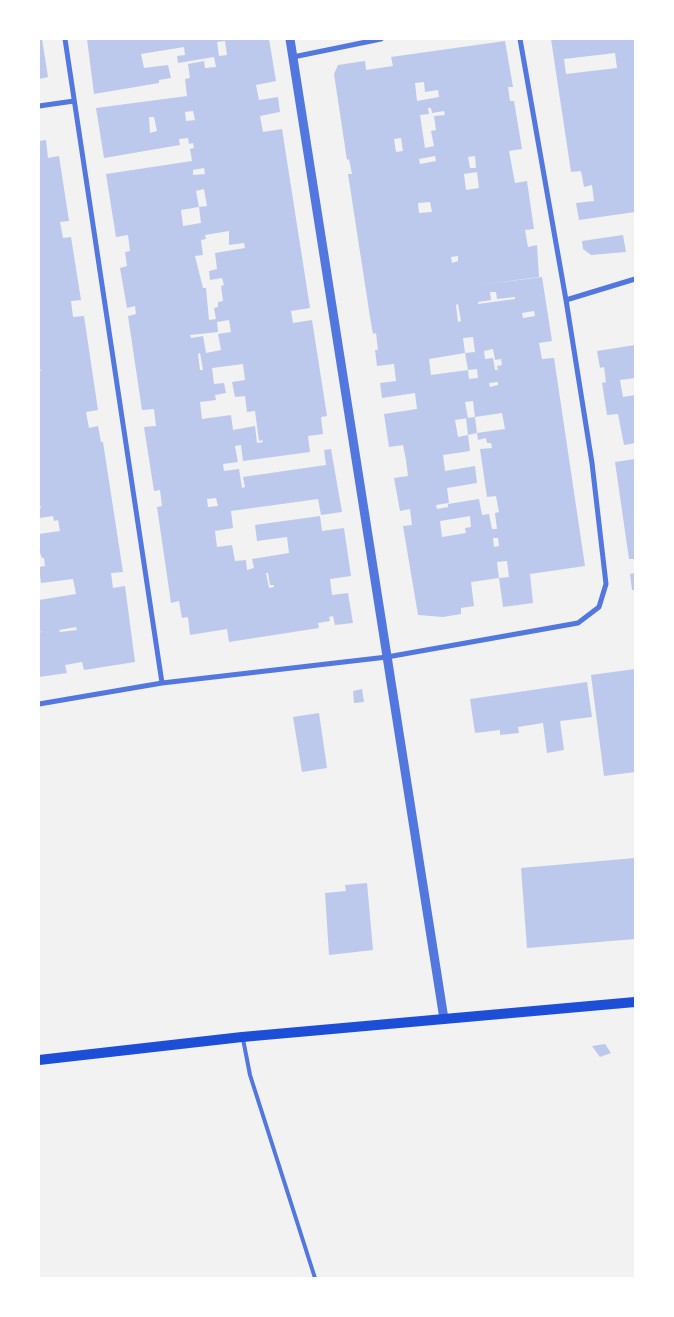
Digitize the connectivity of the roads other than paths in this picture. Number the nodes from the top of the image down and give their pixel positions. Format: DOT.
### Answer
graph roads {
  1 [pos="65,39"];
  2 [pos="290,39"];
  3 [pos="381,39"];
  4 [pos="520,39"];
  5 [pos="293,57"];
  6 [pos="74,101"];
  7 [pos="39,106"];
  8 [pos="635,279"];
  9 [pos="566,300"];
  10 [pos="386,657"];
  11 [pos="162,683"];
  12 [pos="39,704"];
  13 [pos="635,1002"];
  14 [pos="444,1019"];
  15 [pos="242,1036"];
  16 [pos="39,1060"];
  17 [pos="315,1278"];
  1 -- 6 [label="street"];
  2 -- 5 [label="street"];
  3 -- 5 [label="street"];
  4 -- 9 [label="street"];
  5 -- 10 [label="street"];
  6 -- 7 [label="street"];
  6 -- 11 [label="street"];
  8 -- 9 [label="street"];
  9 -- 10 [label="street"];
  10 -- 11 [label="street"];
  10 -- 14 [label="street"];
  11 -- 12 [label="street"];
  13 -- 14 [label="main road"];
  14 -- 15 [label="main road"];
  15 -- 16 [label="main road"];
  15 -- 17 [label="lane"];
}
